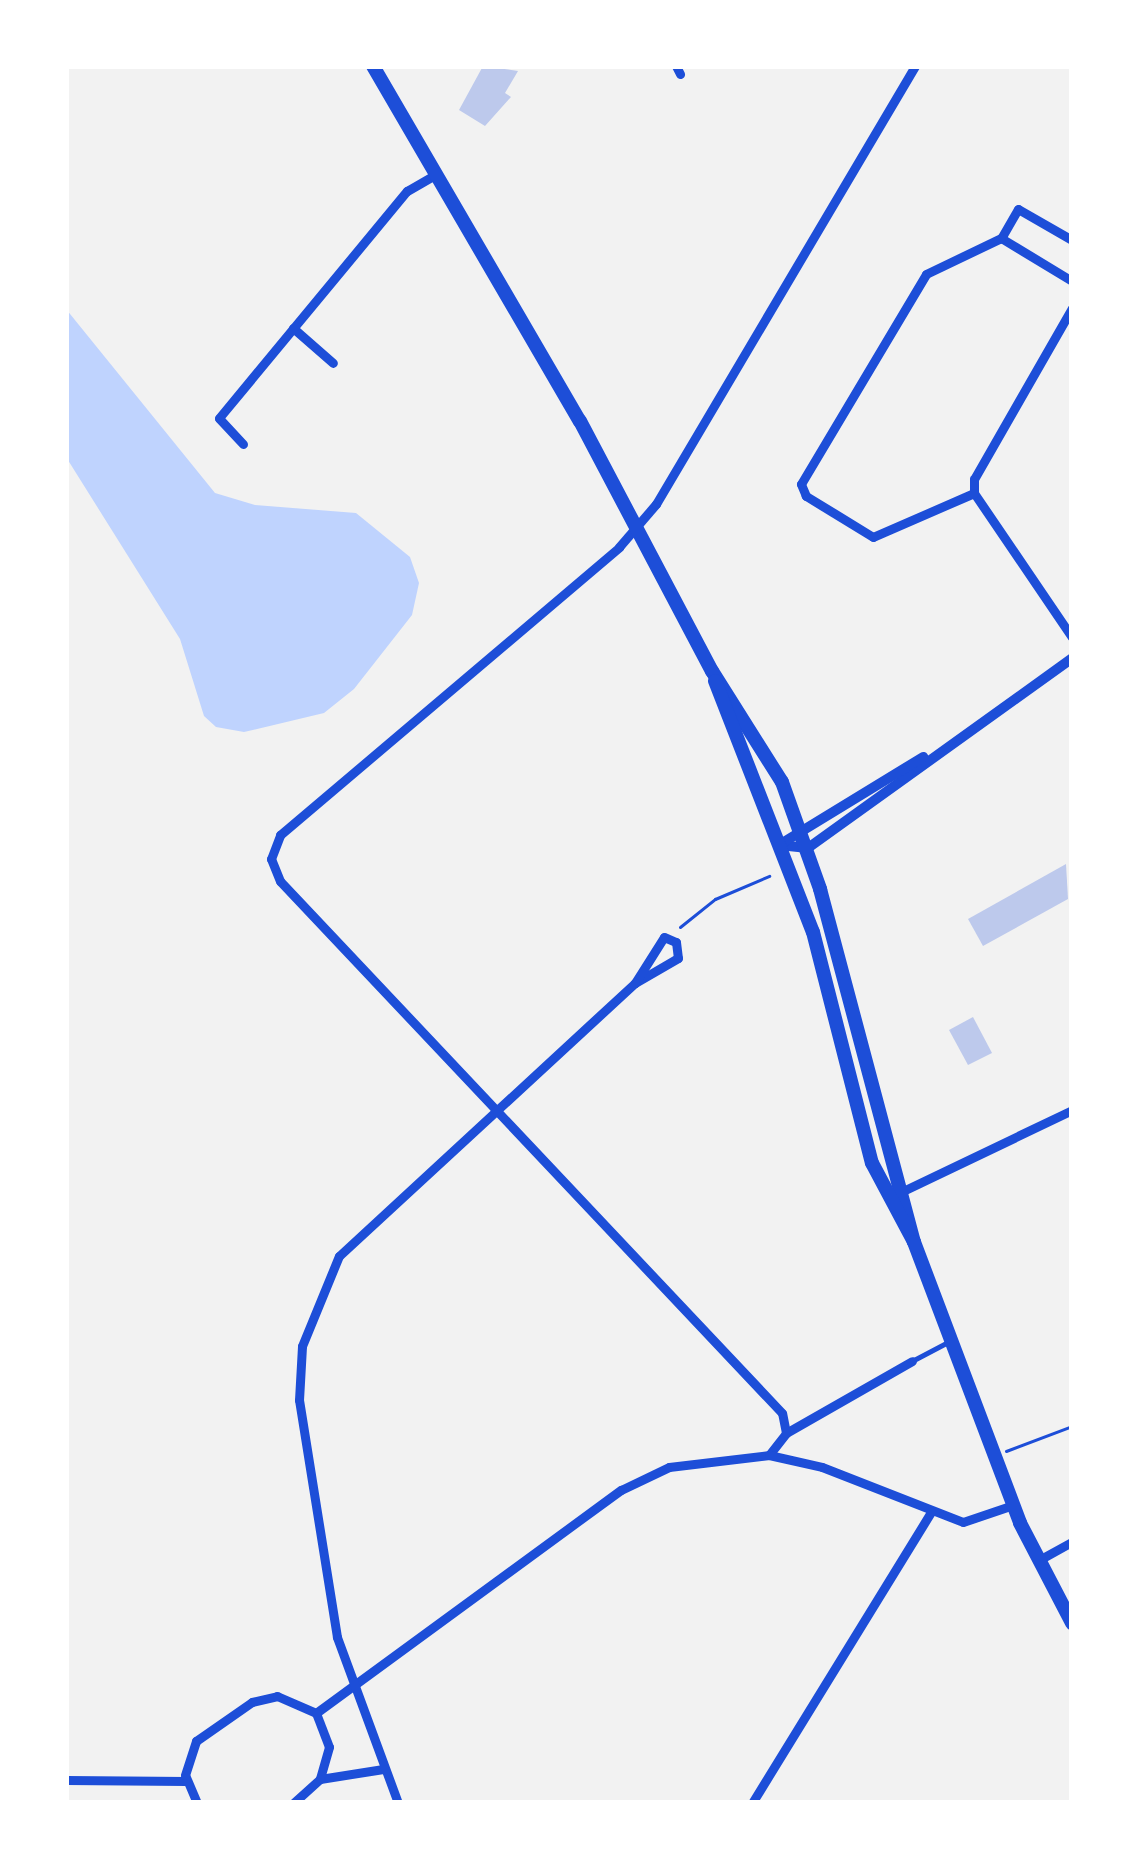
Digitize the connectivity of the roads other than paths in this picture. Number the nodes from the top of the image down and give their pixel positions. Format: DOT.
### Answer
graph roads {
  1 [pos="373,66"];
  2 [pos="915,66"];
  3 [pos="436,175"];
  4 [pos="1001,238"];
  5 [pos="1072,240"];
  6 [pos="1072,280"];
  7 [pos="1072,308"];
  8 [pos="292,328"];
  9 [pos="333,363"];
  10 [pos="243,444"];
  11 [pos="974,493"];
  12 [pos="636,527"];
  13 [pos="1072,637"];
  14 [pos="1072,658"];
  15 [pos="712,670"];
  16 [pos="926,756"];
  17 [pos="800,826"];
  18 [pos="779,845"];
  19 [pos="808,848"];
  20 [pos="635,983"];
  21 [pos="500,1108"];
  22 [pos="1072,1110"];
  23 [pos="903,1191"];
  24 [pos="914,1242"];
  25 [pos="952,1340"];
  26 [pos="912,1361"];
  27 [pos="787,1433"];
  28 [pos="769,1456"];
  29 [pos="1013,1505"];
  30 [pos="931,1511"];
  31 [pos="1072,1542"];
  32 [pos="1039,1560"];
  33 [pos="1072,1623"];
  34 [pos="351,1691"];
  35 [pos="316,1713"];
  36 [pos="383,1769"];
  37 [pos="320,1779"];
  38 [pos="66,1780"];
  39 [pos="186,1781"];
  40 [pos="197,1803"];
  41 [pos="293,1803"];
  42 [pos="398,1803"];
  43 [pos="752,1803"];
  1 -- 3 [label="main road"];
  2 -- 12 [label="street"];
  3 -- 8 [label="street"];
  3 -- 12 [label="main road"];
  4 -- 5 [label="street"];
  4 -- 6 [label="street"];
  4 -- 11 [label="street"];
  7 -- 11 [label="street"];
  8 -- 9 [label="street"];
  8 -- 10 [label="street"];
  11 -- 13 [label="street"];
  12 -- 15 [label="main road"];
  12 -- 21 [label="street"];
  14 -- 16 [label="street"];
  15 -- 17 [label="main road"];
  15 -- 18 [label="main road"];
  16 -- 17 [label="street"];
  16 -- 19 [label="street"];
  17 -- 18 [label="street"];
  17 -- 19 [label="main road"];
  18 -- 19 [label="street"];
  18 -- 24 [label="main road"];
  19 -- 23 [label="main road"];
  20 -- 20 [label="street"];
  20 -- 21 [label="street"];
  21 -- 27 [label="street"];
  21 -- 34 [label="street"];
  22 -- 23 [label="street"];
  23 -- 24 [label="main road"];
  24 -- 25 [label="main road"];
  25 -- 26 [label="lane"];
  25 -- 29 [label="main road"];
  26 -- 27 [label="street"];
  27 -- 28 [label="street"];
  28 -- 30 [label="street"];
  28 -- 34 [label="street"];
  29 -- 30 [label="street"];
  29 -- 32 [label="main road"];
  30 -- 43 [label="street"];
  31 -- 32 [label="street"];
  32 -- 33 [label="main road"];
  34 -- 35 [label="street"];
  34 -- 36 [label="street"];
  35 -- 37 [label="street"];
  35 -- 39 [label="street"];
  36 -- 37 [label="street"];
  36 -- 42 [label="street"];
  37 -- 41 [label="street"];
  38 -- 39 [label="street"];
  39 -- 40 [label="street"];
}
